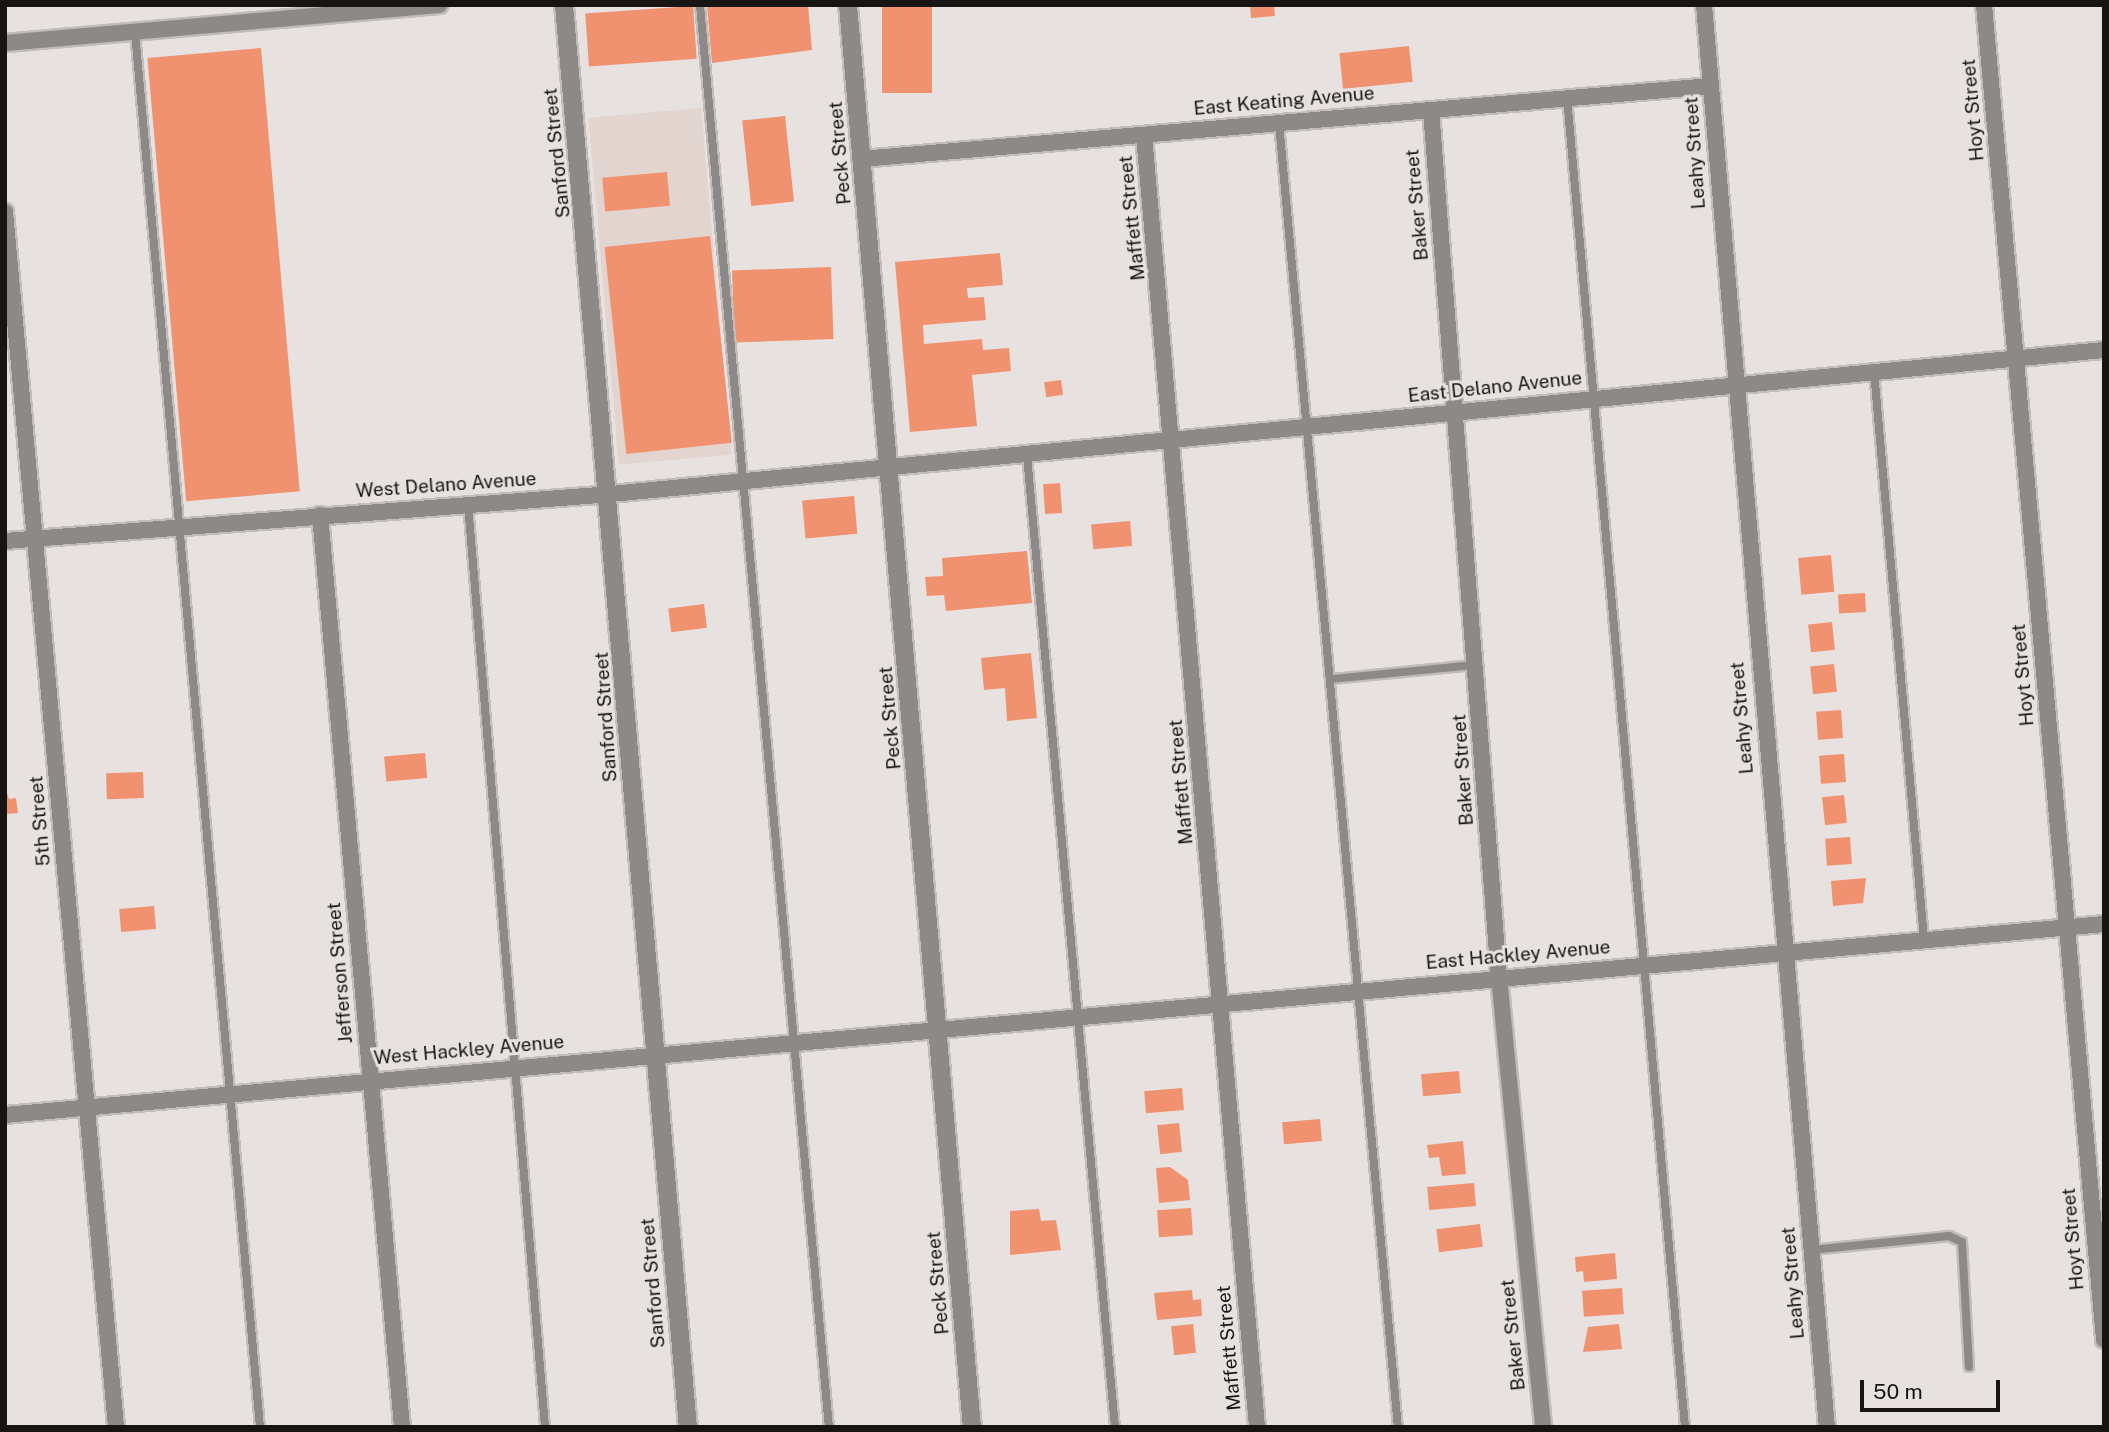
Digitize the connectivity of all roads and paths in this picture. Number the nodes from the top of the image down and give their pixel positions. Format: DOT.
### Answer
graph roads {
  1 [pos="439,5"];
  2 [pos="564,5"];
  3 [pos="700,5"];
  4 [pos="849,5"];
  5 [pos="1704,5"];
  6 [pos="1984,5"];
  7 [pos="283,12"];
  8 [pos="135,32"];
  9 [pos="5,43"];
  10 [pos="1711,86"];
  11 [pos="1567,97"];
  12 [pos="1431,110"];
  13 [pos="1279,123"];
  14 [pos="1144,135"];
  15 [pos="861,159"];
  16 [pos="5,212"];
  17 [pos="2104,349"];
  18 [pos="2016,358"];
  19 [pos="1874,371"];
  20 [pos="1734,384"];
  21 [pos="1594,398"];
  22 [pos="1455,412"];
  23 [pos="1308,427"];
  24 [pos="1175,441"];
  25 [pos="1027,454"];
  26 [pos="890,467"];
  27 [pos="743,481"];
  28 [pos="611,494"];
  29 [pos="468,504"];
  30 [pos="320,515"];
  31 [pos="177,526"];
  32 [pos="35,538"];
  33 [pos="5,541"];
  34 [pos="1476,665"];
  35 [pos="1332,679"];
  36 [pos="2104,924"];
  37 [pos="2066,927"];
  38 [pos="1924,939"];
  39 [pos="1783,951"];
  40 [pos="1644,964"];
  41 [pos="1499,977"];
  42 [pos="1360,991"];
  43 [pos="1220,1004"];
  44 [pos="1080,1017"];
  45 [pos="937,1029"];
  46 [pos="795,1041"];
  47 [pos="653,1054"];
  48 [pos="513,1067"];
  49 [pos="371,1080"];
  50 [pos="227,1094"];
  51 [pos="88,1108"];
  52 [pos="5,1115"];
  53 [pos="1811,1250"];
  54 [pos="2104,1340"];
  55 [pos="1969,1367"];
  56 [pos="116,1427"];
  57 [pos="260,1427"];
  58 [pos="402,1427"];
  59 [pos="545,1427"];
  60 [pos="688,1427"];
  61 [pos="829,1427"];
  62 [pos="972,1427"];
  63 [pos="1115,1427"];
  64 [pos="1257,1427"];
  65 [pos="1398,1427"];
  66 [pos="1543,1427"];
  67 [pos="1685,1427"];
  68 [pos="1828,1427"];
  1 -- 7 [label="street"];
  2 -- 28 [label="street, Sanford Street"];
  3 -- 27 [label="lane"];
  4 -- 15 [label="street, Peck Street"];
  5 -- 10 [label="street, Leahy Street"];
  6 -- 18 [label="street, Hoyt Street"];
  7 -- 8 [label="street"];
  8 -- 9 [label="street"];
  8 -- 31 [label="lane"];
  10 -- 11 [label="street, East Keating Avenue"];
  10 -- 20 [label="street, Leahy Street"];
  11 -- 12 [label="street, East Keating Avenue"];
  11 -- 21 [label="lane"];
  12 -- 13 [label="street, East Keating Avenue"];
  12 -- 22 [label="street, Baker Street"];
  13 -- 14 [label="street, East Keating Avenue"];
  13 -- 23 [label="lane"];
  14 -- 15 [label="street, East Keating Avenue"];
  14 -- 24 [label="street, Maffett Street"];
  15 -- 26 [label="street, Peck Street"];
  16 -- 32 [label="street, 5th Street"];
  17 -- 18 [label="street, East Delano Avenue"];
  18 -- 19 [label="street, East Delano Avenue"];
  18 -- 37 [label="street, Hoyt Street"];
  19 -- 20 [label="street, East Delano Avenue"];
  19 -- 38 [label="lane"];
  20 -- 21 [label="street, East Delano Avenue"];
  20 -- 39 [label="street, Leahy Street"];
  21 -- 22 [label="street, East Delano Avenue"];
  21 -- 40 [label="lane"];
  22 -- 23 [label="street, East Delano Avenue"];
  22 -- 34 [label="street, Baker Street"];
  23 -- 24 [label="street, East Delano Avenue"];
  23 -- 35 [label="lane"];
  24 -- 25 [label="street, East Delano Avenue"];
  24 -- 43 [label="street, Maffett Street"];
  25 -- 26 [label="street, East Delano Avenue"];
  25 -- 44 [label="lane"];
  26 -- 27 [label="street, West Delano Avenue"];
  26 -- 45 [label="street, Peck Street"];
  27 -- 28 [label="street, West Delano Avenue"];
  27 -- 46 [label="lane"];
  28 -- 29 [label="street, West Delano Avenue"];
  28 -- 47 [label="street, Sanford Street"];
  29 -- 30 [label="street, West Delano Avenue"];
  29 -- 48 [label="lane"];
  30 -- 31 [label="street, West Delano Avenue"];
  30 -- 49 [label="street, Jefferson Street"];
  31 -- 32 [label="street, West Delano Avenue"];
  31 -- 50 [label="lane"];
  32 -- 33 [label="street, West Delano Avenue"];
  32 -- 51 [label="street, 5th Street"];
  34 -- 35 [label="lane"];
  34 -- 41 [label="street, Baker Street"];
  35 -- 42 [label="lane"];
  36 -- 37 [label="street, East Hackley Avenue"];
  37 -- 38 [label="street, East Hackley Avenue"];
  37 -- 54 [label="street, Hoyt Street"];
  38 -- 39 [label="street, East Hackley Avenue"];
  39 -- 40 [label="street, East Hackley Avenue"];
  39 -- 53 [label="street, Leahy Street"];
  40 -- 41 [label="street, East Hackley Avenue"];
  40 -- 67 [label="lane"];
  41 -- 42 [label="street, East Hackley Avenue"];
  41 -- 66 [label="street, Baker Street"];
  42 -- 43 [label="street, East Hackley Avenue"];
  42 -- 65 [label="lane"];
  43 -- 44 [label="street, East Hackley Avenue"];
  43 -- 64 [label="street, Maffett Street"];
  44 -- 45 [label="street, East Hackley Avenue"];
  44 -- 63 [label="lane"];
  45 -- 46 [label="street, West Hackley Avenue"];
  45 -- 62 [label="street, Peck Street"];
  46 -- 47 [label="street, West Hackley Avenue"];
  46 -- 61 [label="lane"];
  47 -- 48 [label="street, West Hackley Avenue"];
  47 -- 60 [label="street, Sanford Street"];
  48 -- 49 [label="street, West Hackley Avenue"];
  48 -- 59 [label="lane"];
  49 -- 50 [label="street, West Hackley Avenue"];
  49 -- 58 [label="street, Jefferson Street"];
  50 -- 51 [label="street, West Hackley Avenue"];
  50 -- 57 [label="lane"];
  51 -- 52 [label="street, West Hackley Avenue"];
  51 -- 56 [label="street, 5th Street"];
  53 -- 55 [label="lane"];
  53 -- 68 [label="street, Leahy Street"];
}
